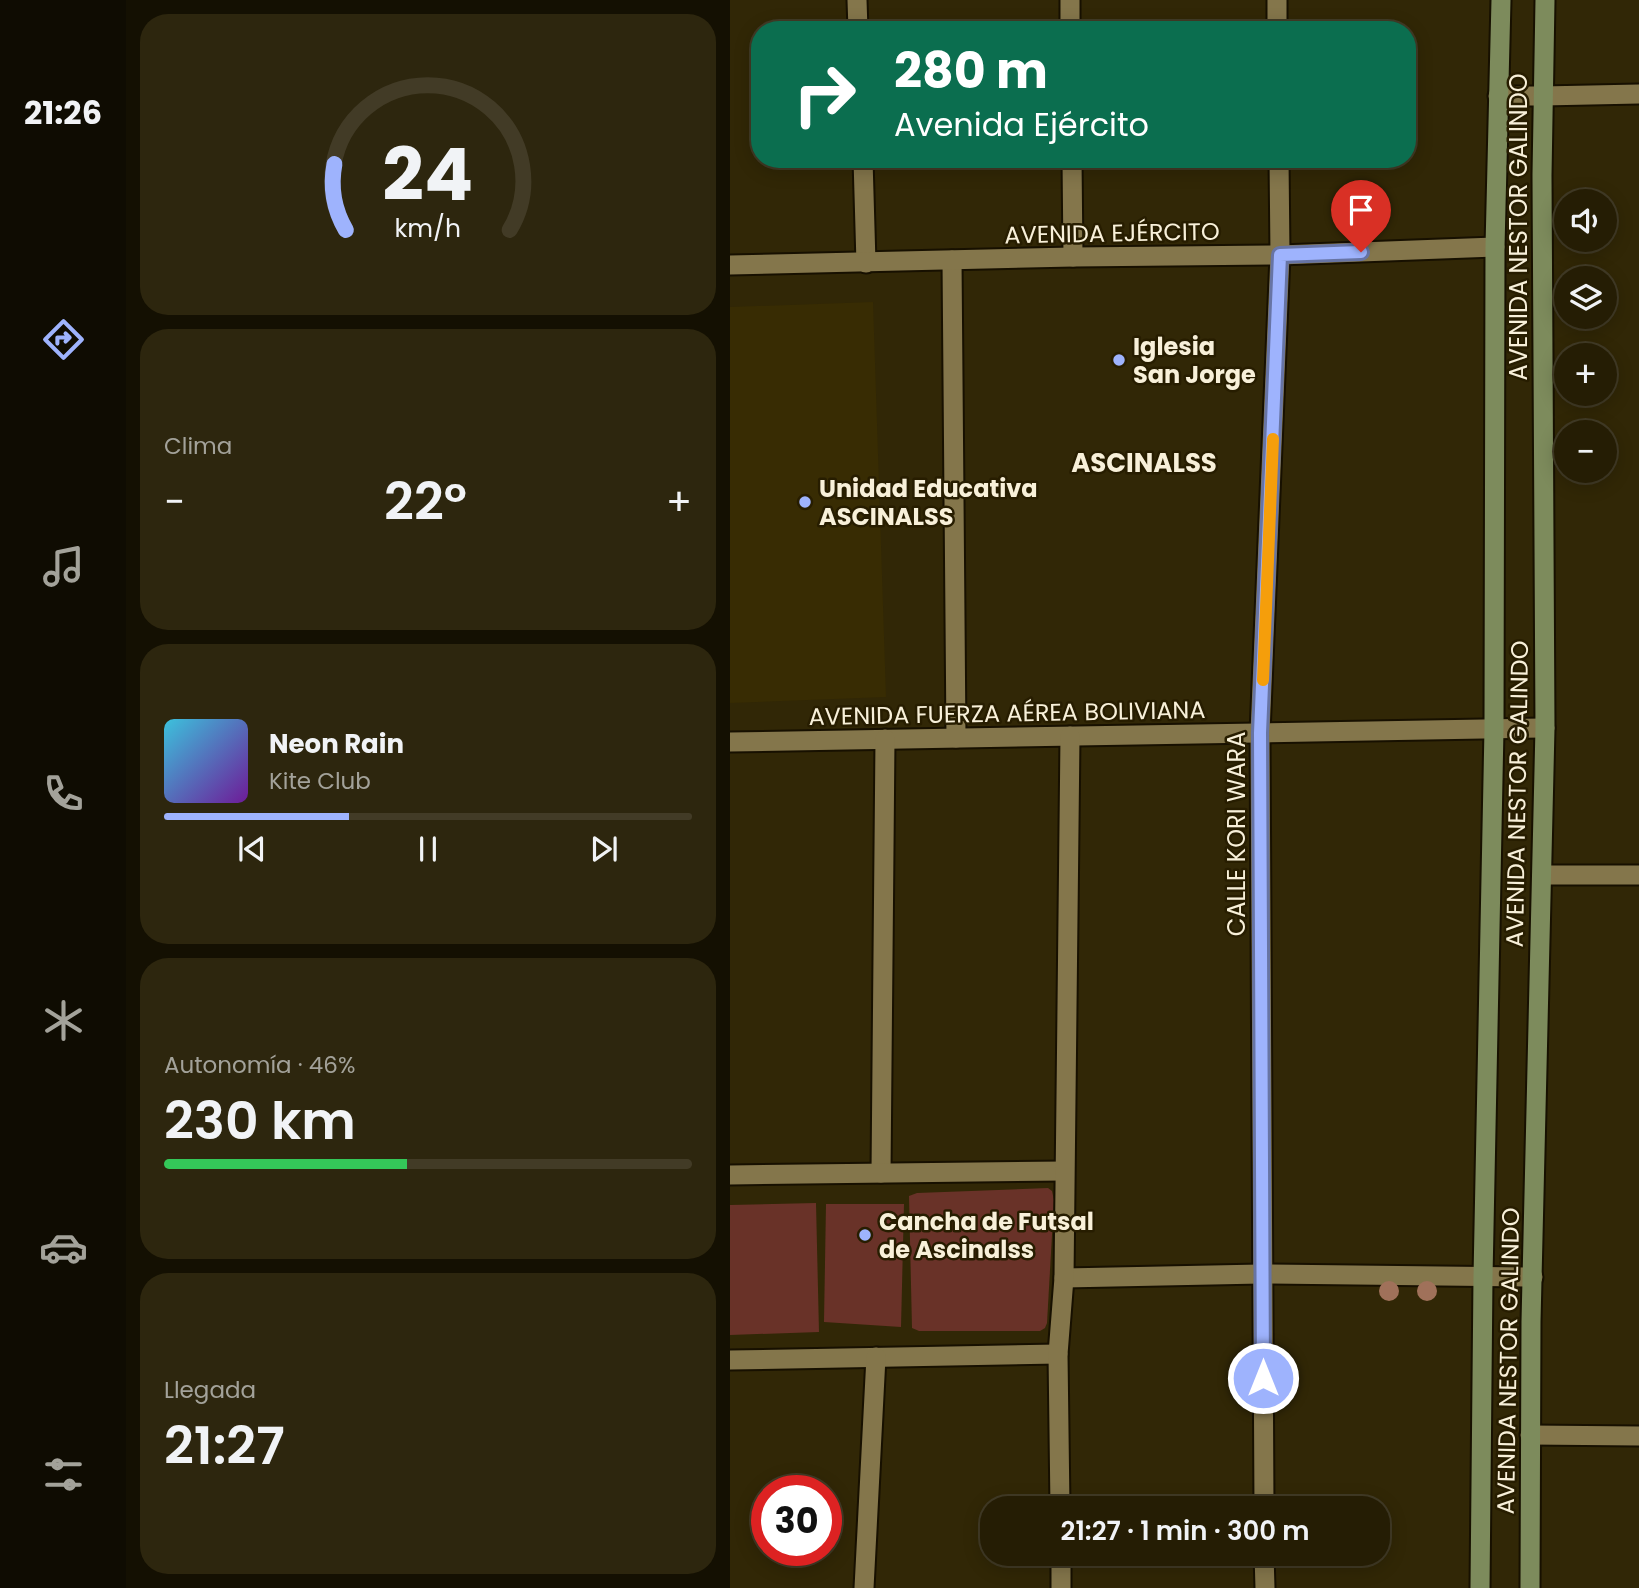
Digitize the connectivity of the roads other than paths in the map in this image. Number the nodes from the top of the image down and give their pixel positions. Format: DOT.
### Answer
graph roads {
  1 [pos="857,0"];
  2 [pos="1070,0"];
  3 [pos="1277,0"];
  4 [pos="1501,0"];
  5 [pos="1545,0"];
  6 [pos="858,21"];
  7 [pos="1070,21"];
  8 [pos="1277,21"];
  9 [pos="1639,94"];
  10 [pos="1498,96"];
  11 [pos="1542,96"];
  12 [pos="862,168"];
  13 [pos="1072,168"];
  14 [pos="1279,168"];
  15 [pos="1495,247"];
  16 [pos="1280,255"];
  17 [pos="1073,257"];
  18 [pos="952,260"];
  19 [pos="866,263"];
  20 [pos="730,265"];
  21 [pos="1545,728"];
  22 [pos="1494,729"];
  23 [pos="1260,733"];
  24 [pos="1070,736"];
  25 [pos="956,738"];
  26 [pos="885,739"];
  27 [pos="730,742"];
  28 [pos="1542,874"];
  29 [pos="1639,875"];
  30 [pos="1064,1171"];
  31 [pos="881,1173"];
  32 [pos="730,1175"];
  33 [pos="1261,1274"];
  34 [pos="1483,1277"];
  35 [pos="1533,1277"];
  36 [pos="1064,1279"];
  37 [pos="1058,1354"];
  38 [pos="876,1357"];
  39 [pos="730,1360"];
  40 [pos="1530,1435"];
  41 [pos="1639,1436"];
  42 [pos="1060,1496"];
  43 [pos="1264,1496"];
  44 [pos="1061,1566"];
  45 [pos="1264,1566"];
  46 [pos="864,1588"];
  47 [pos="1061,1588"];
  48 [pos="1265,1588"];
  49 [pos="1480,1588"];
  50 [pos="1530,1588"];
  1 -- 6 [label="street"];
  2 -- 7 [label="street"];
  3 -- 8 [label="street"];
  4 -- 10 [label="main road, AVENIDA NESTOR GALINDO"];
  5 -- 11 [label="main road, AVENIDA NESTOR GALINDO"];
  9 -- 11 [label="street"];
  10 -- 11 [label="street"];
  10 -- 15 [label="main road, AVENIDA NESTOR GALINDO"];
  11 -- 21 [label="main road, AVENIDA NESTOR GALINDO"];
  12 -- 19 [label="street"];
  13 -- 17 [label="street"];
  14 -- 16 [label="street, CALLE KORI WARA"];
  15 -- 16 [label="street, AVENIDA EJÉRCITO"];
  15 -- 22 [label="main road, AVENIDA NESTOR GALINDO"];
  16 -- 17 [label="street, AVENIDA EJÉRCITO"];
  16 -- 23 [label="street, CALLE KORI WARA"];
  17 -- 18 [label="street, AVENIDA EJÉRCITO"];
  18 -- 19 [label="street, AVENIDA EJÉRCITO"];
  18 -- 25 [label="street"];
  19 -- 20 [label="street, AVENIDA EJÉRCITO"];
  21 -- 22 [label="street, AVENIDA FUERZA AÉREA BOLIVIANA"];
  21 -- 28 [label="main road, AVENIDA NESTOR GALINDO"];
  22 -- 23 [label="street, AVENIDA FUERZA AÉREA BOLIVIANA"];
  22 -- 34 [label="main road, AVENIDA NESTOR GALINDO"];
  23 -- 24 [label="street, AVENIDA FUERZA AÉREA BOLIVIANA"];
  23 -- 33 [label="street, CALLE KORI WARA"];
  24 -- 25 [label="street, AVENIDA FUERZA AÉREA BOLIVIANA"];
  24 -- 30 [label="street"];
  25 -- 26 [label="street, AVENIDA FUERZA AÉREA BOLIVIANA"];
  26 -- 27 [label="street, AVENIDA FUERZA AÉREA BOLIVIANA"];
  26 -- 31 [label="street"];
  28 -- 29 [label="street"];
  28 -- 35 [label="main road, AVENIDA NESTOR GALINDO"];
  30 -- 31 [label="street"];
  30 -- 36 [label="street"];
  31 -- 32 [label="street"];
  33 -- 34 [label="street"];
  33 -- 36 [label="street"];
  33 -- 43 [label="street, CALLE KORI WARA"];
  34 -- 35 [label="street"];
  34 -- 49 [label="main road, AVENIDA NESTOR GALINDO"];
  35 -- 40 [label="main road, AVENIDA NESTOR GALINDO"];
  36 -- 37 [label="street"];
  37 -- 38 [label="street"];
  37 -- 42 [label="street"];
  38 -- 39 [label="street"];
  38 -- 46 [label="street"];
  40 -- 41 [label="street"];
  40 -- 50 [label="main road, AVENIDA NESTOR GALINDO"];
  44 -- 47 [label="street"];
  45 -- 48 [label="street"];
}
